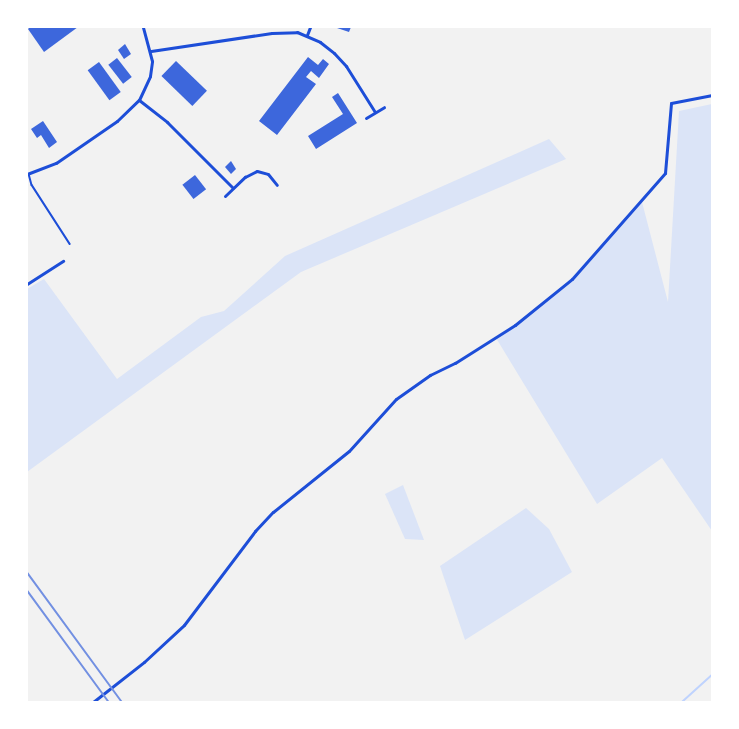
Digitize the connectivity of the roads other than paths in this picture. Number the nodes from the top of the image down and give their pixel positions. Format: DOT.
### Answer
graph roads {
  1 [pos="142,27"];
  2 [pos="310,27"];
  3 [pos="307,35"];
  4 [pos="151,51"];
  5 [pos="712,95"];
  6 [pos="139,100"];
  7 [pos="384,107"];
  8 [pos="375,112"];
  9 [pos="366,118"];
  10 [pos="28,173"];
  11 [pos="276,185"];
  12 [pos="233,188"];
  13 [pos="225,196"];
  14 [pos="70,244"];
  15 [pos="63,261"];
  16 [pos="27,284"];
  17 [pos="94,701"];
  1 -- 4 [label="street"];
  2 -- 3 [label="street"];
  3 -- 4 [label="street"];
  3 -- 8 [label="street"];
  4 -- 6 [label="street"];
  5 -- 17 [label="street"];
  6 -- 10 [label="street"];
  6 -- 12 [label="street"];
  7 -- 8 [label="street"];
  8 -- 9 [label="street"];
  10 -- 14 [label="lane"];
  11 -- 12 [label="street"];
  12 -- 13 [label="street"];
  15 -- 16 [label="street"];
}
